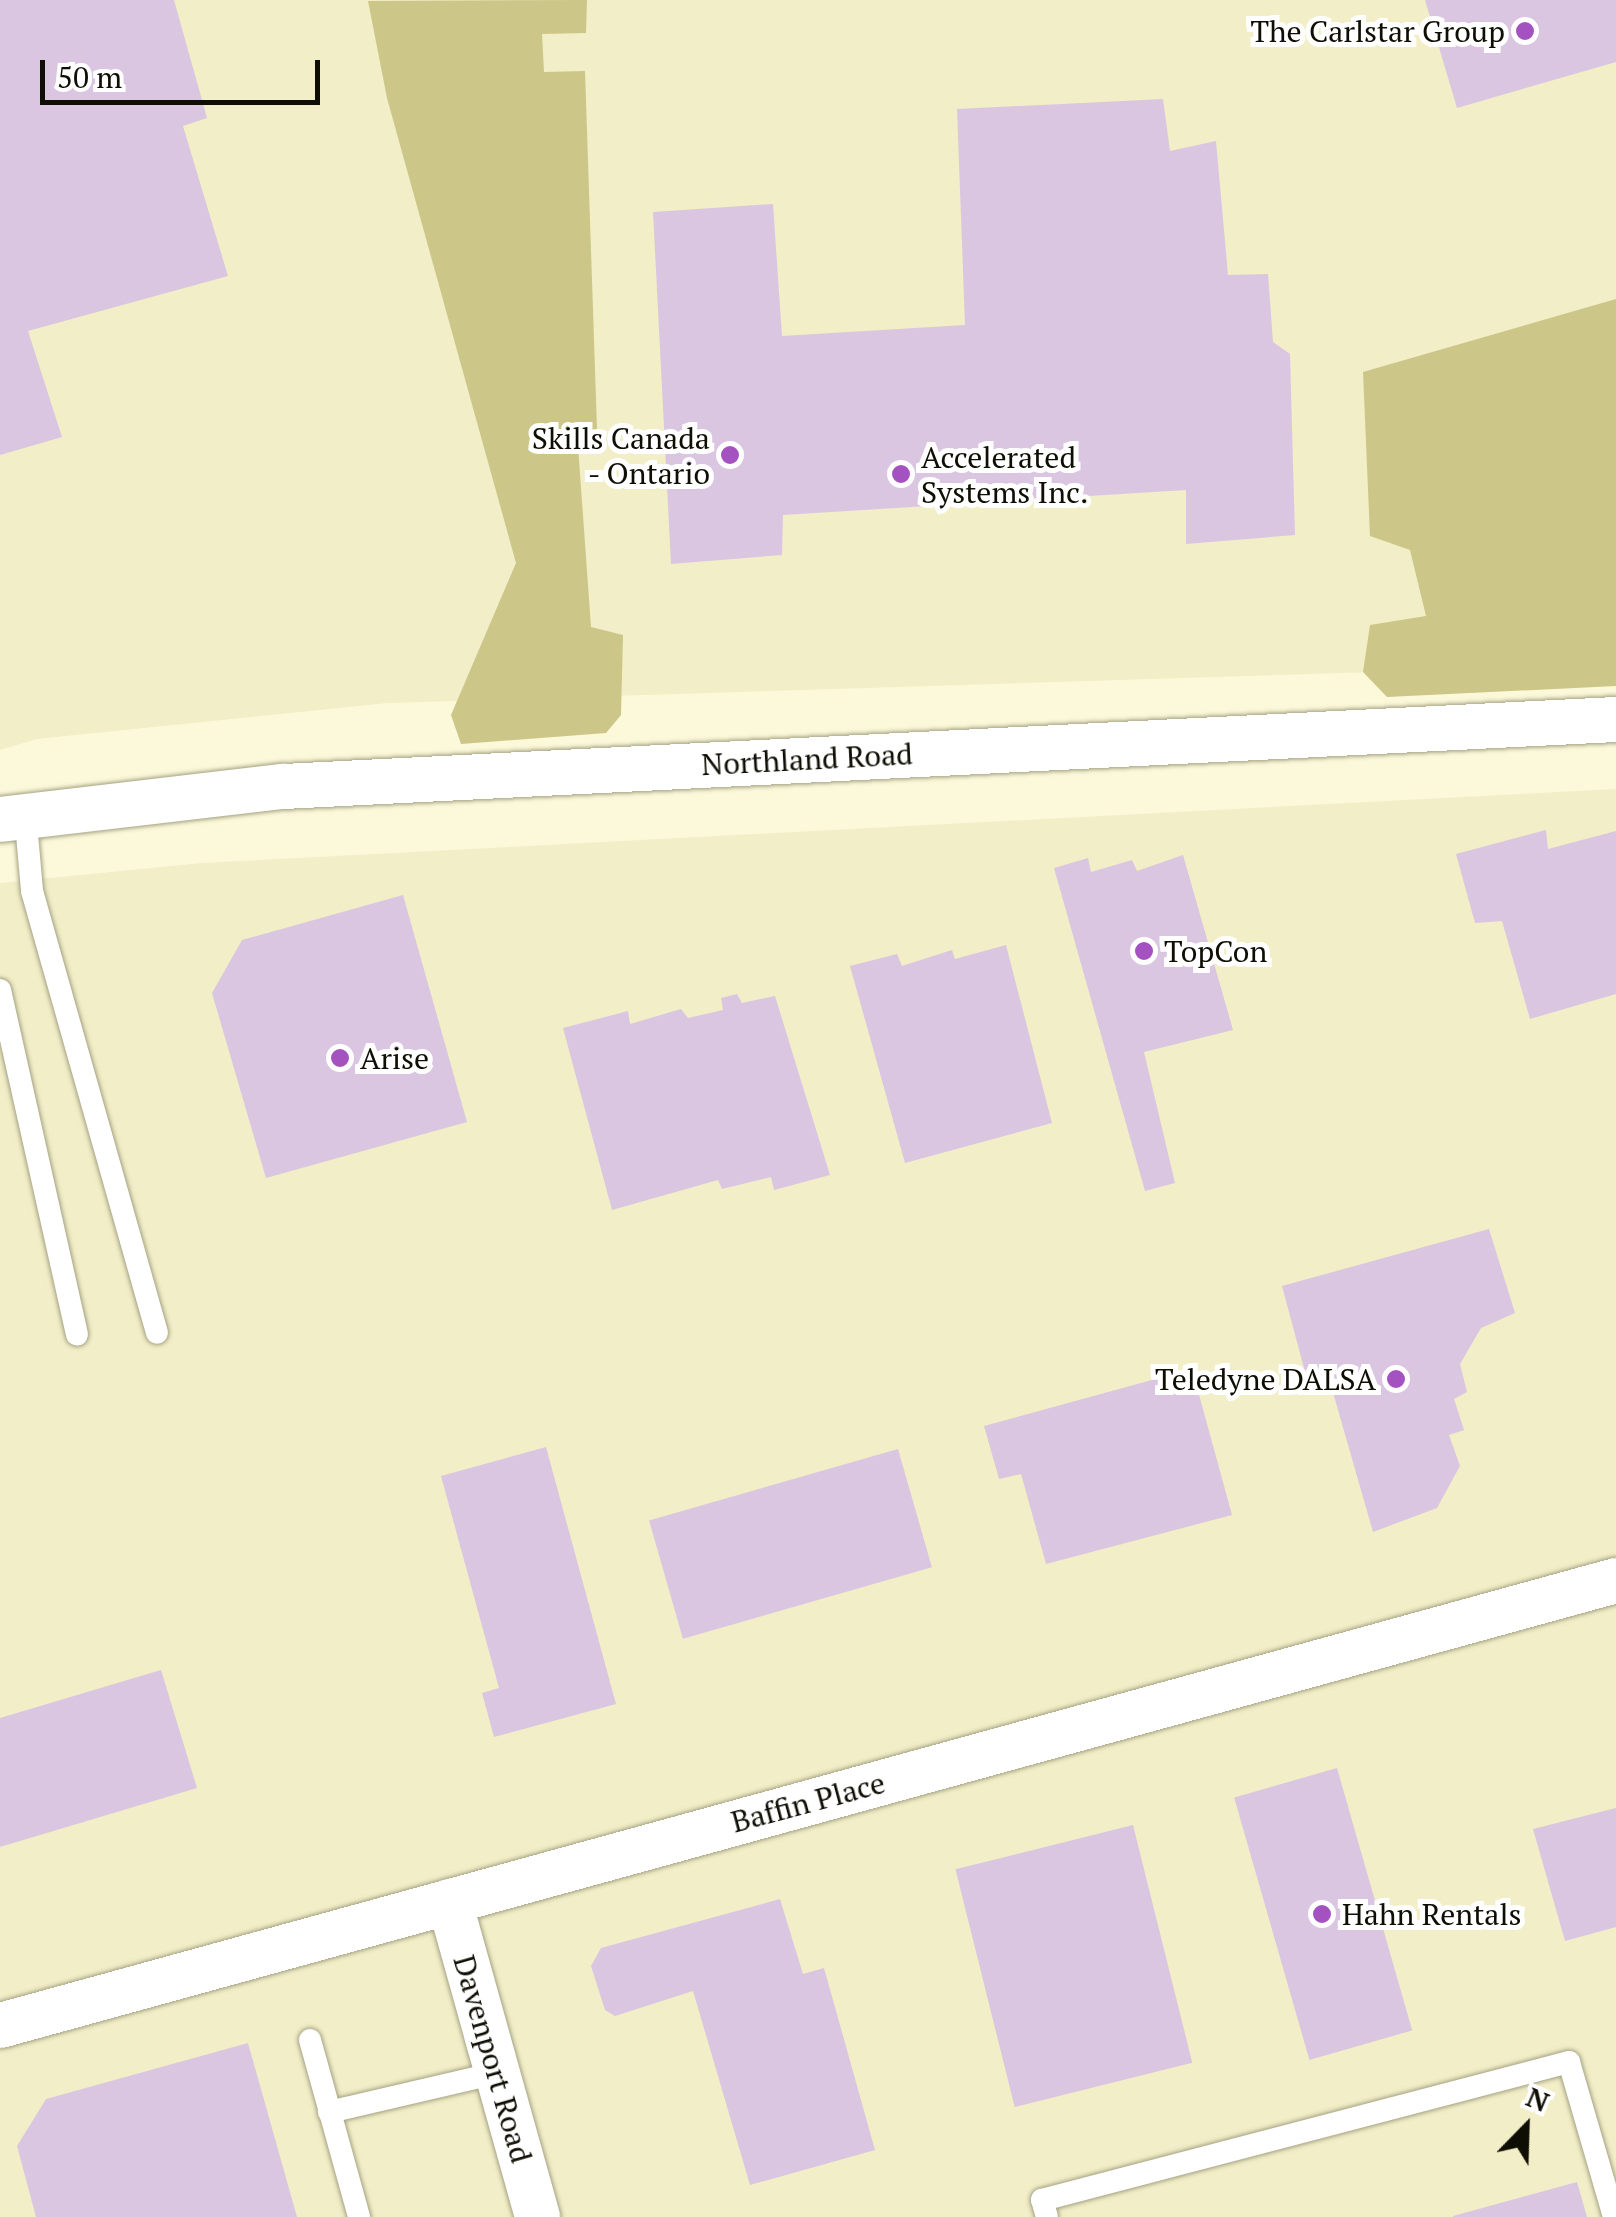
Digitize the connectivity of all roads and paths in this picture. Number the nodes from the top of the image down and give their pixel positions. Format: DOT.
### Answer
graph roads {
  1 [pos="1616,718"];
  2 [pos="13,815"];
  3 [pos="0,990"];
  4 [pos="157,1333"];
  5 [pos="77,1334"];
  6 [pos="1616,1580"];
  7 [pos="449,1901"];
  8 [pos="0,2025"];
  9 [pos="310,2040"];
  10 [pos="497,2073"];
  11 [pos="329,2112"];
  12 [pos="359,2217"];
  13 [pos="537,2217"];
  14 [pos="1047,2217"];
  15 [pos="1614,2217"];
  1 -- 2 [label="street, Northland Road"];
  2 -- 4 [label="lane"];
  3 -- 5 [label="lane"];
  6 -- 7 [label="street, Baffin Place"];
  7 -- 8 [label="street, Baffin Place"];
  7 -- 10 [label="street, Davenport Road"];
  9 -- 11 [label="lane"];
  10 -- 11 [label="lane"];
  10 -- 13 [label="street, Davenport Road"];
  11 -- 12 [label="lane"];
  14 -- 15 [label="lane"];
}
